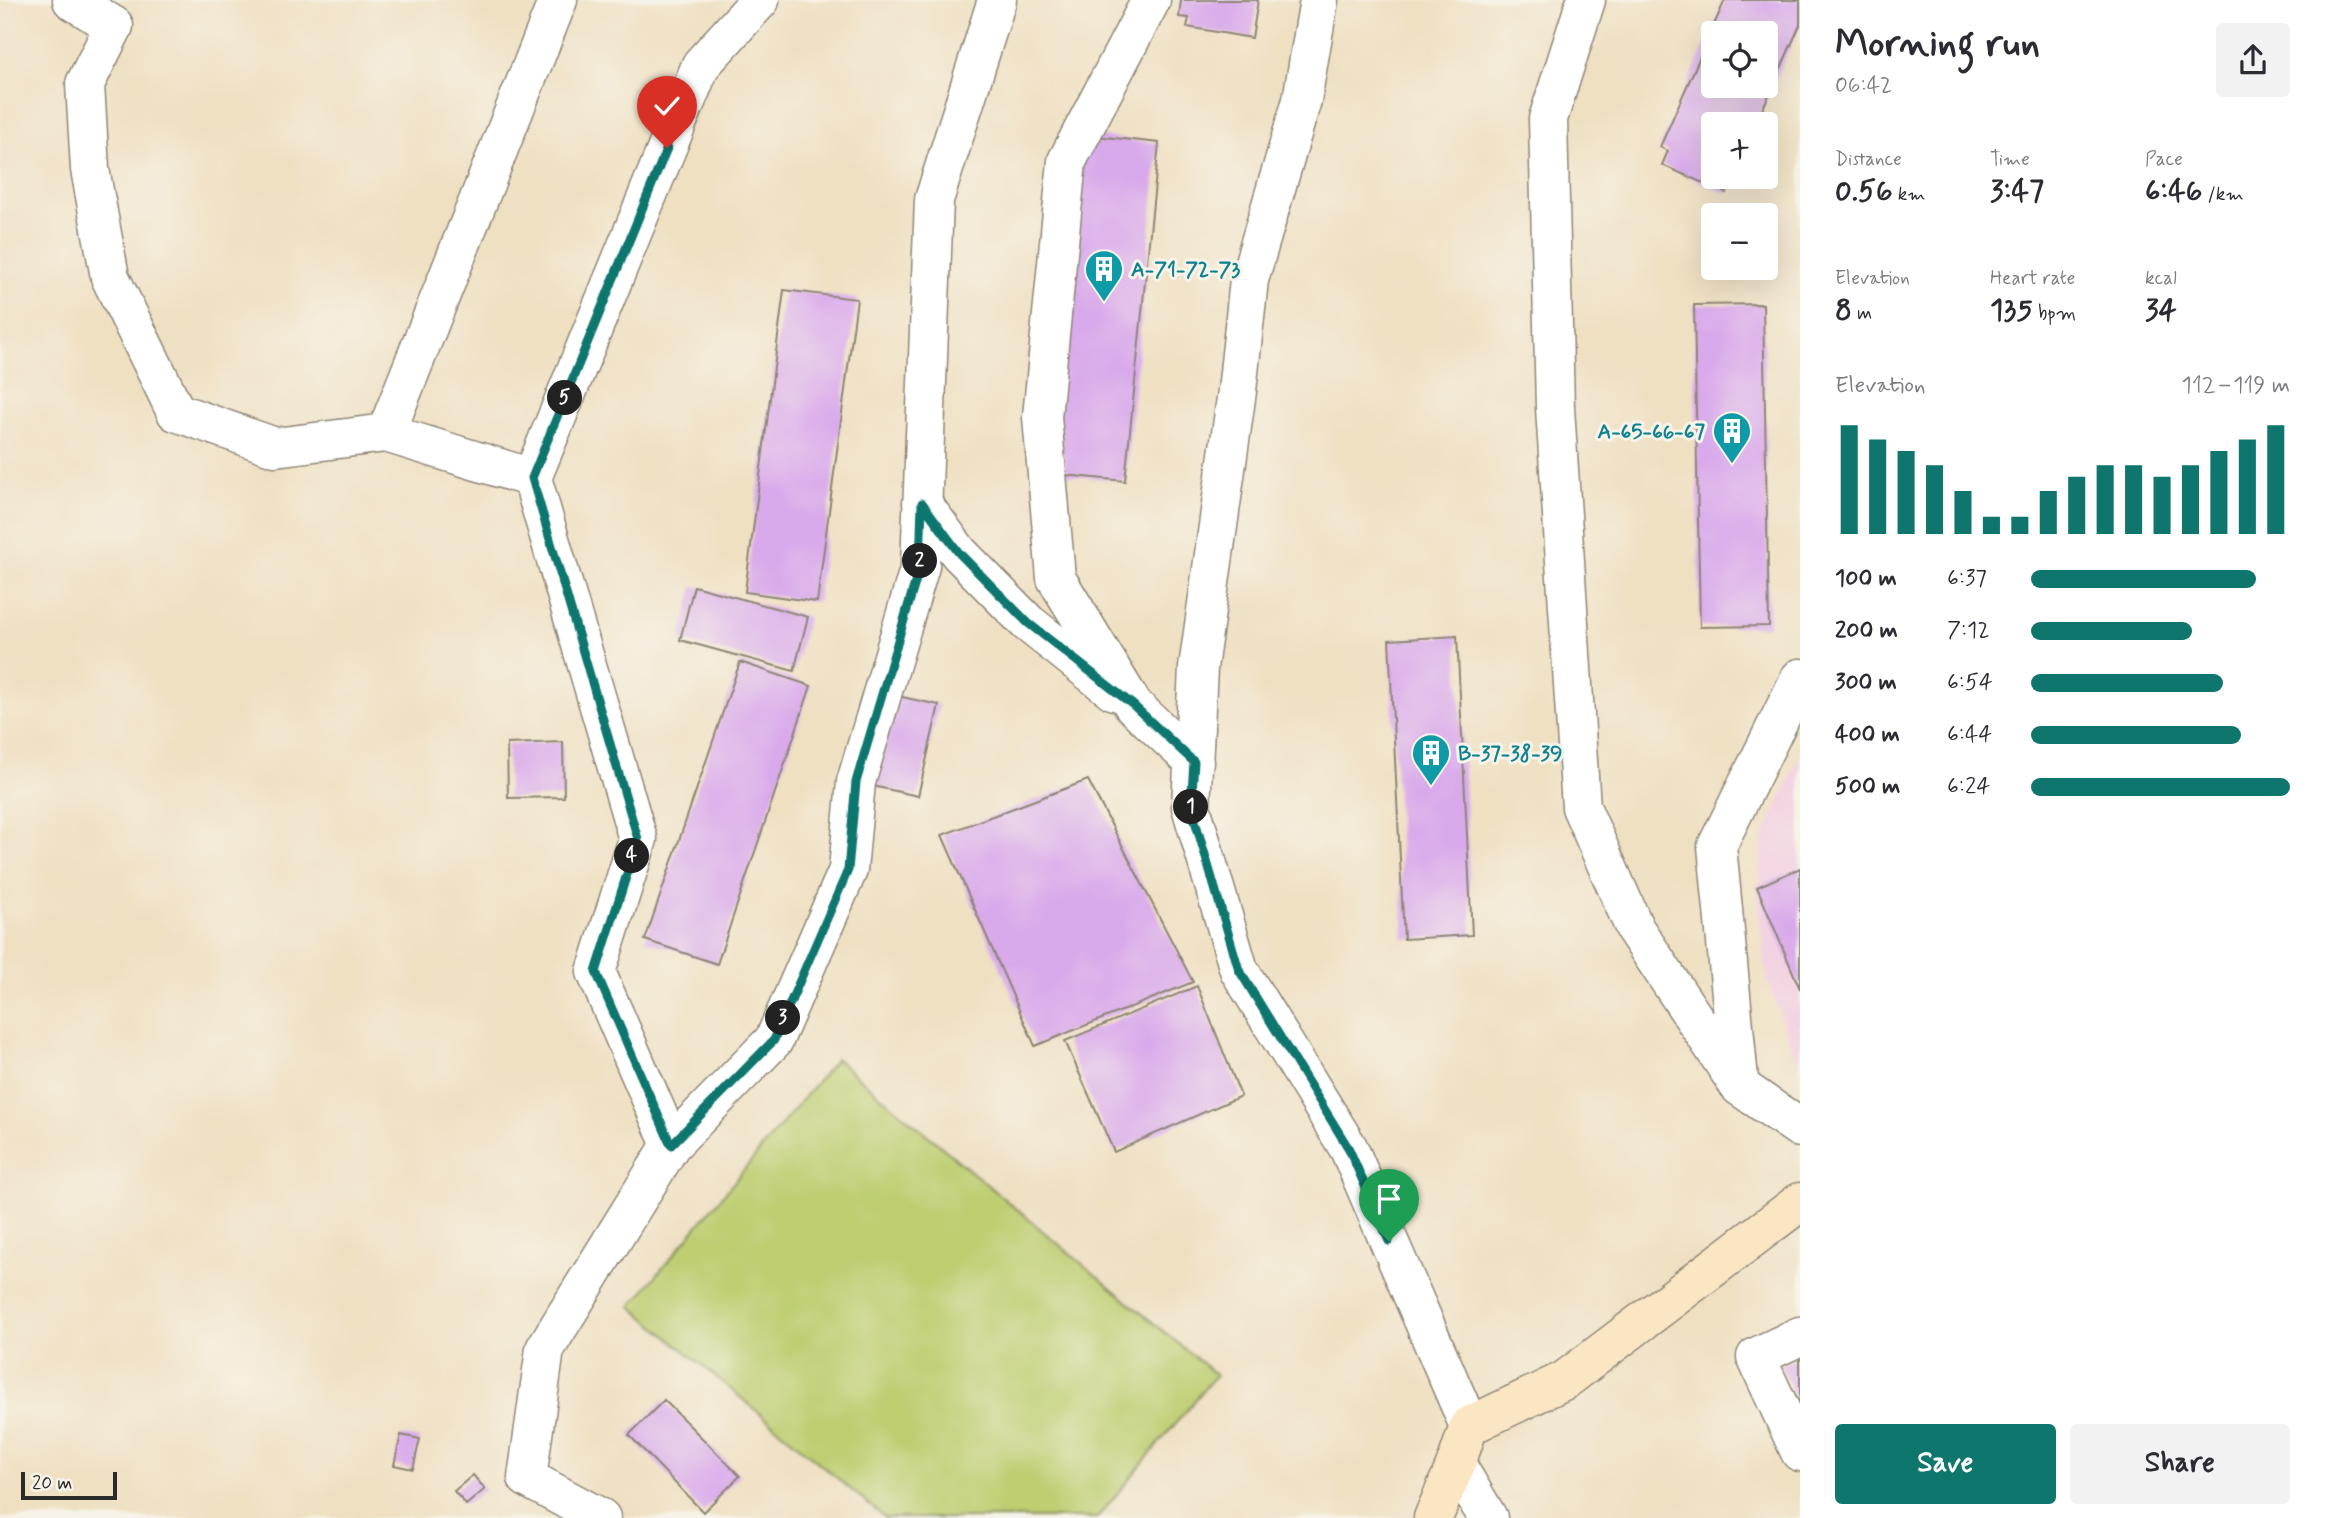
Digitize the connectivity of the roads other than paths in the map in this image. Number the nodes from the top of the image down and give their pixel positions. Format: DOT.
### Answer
graph roads {
  1 [pos="72,0"];
  2 [pos="558,0"];
  3 [pos="760,0"];
  4 [pos="997,0"];
  5 [pos="1151,0"];
  6 [pos="1319,0"];
  7 [pos="1586,0"];
  8 [pos="121,13"];
  9 [pos="386,433"];
  10 [pos="532,478"];
  11 [pos="922,503"];
  12 [pos="1800,678"];
  13 [pos="1133,705"];
  14 [pos="1194,762"];
  15 [pos="1740,1086"];
  16 [pos="1800,1128"];
  17 [pos="671,1145"];
  18 [pos="1800,1202"];
  19 [pos="1800,1336"];
  20 [pos="1469,1426"];
  21 [pos="1800,1452"];
  22 [pos="1456,1464"];
  23 [pos="601,1518"];
  24 [pos="1433,1518"];
  25 [pos="1488,1518"];
  1 -- 8 [label="street"];
  2 -- 9 [label="street"];
  3 -- 10 [label="street"];
  4 -- 11 [label="street"];
  5 -- 13 [label="street"];
  6 -- 14 [label="street"];
  7 -- 15 [label="street"];
  8 -- 9 [label="street"];
  9 -- 10 [label="street"];
  10 -- 17 [label="street"];
  11 -- 13 [label="street"];
  11 -- 17 [label="street"];
  12 -- 15 [label="street"];
  13 -- 14 [label="street"];
  14 -- 20 [label="street"];
  15 -- 16 [label="street"];
  17 -- 23 [label="street"];
  18 -- 20 [label="street"];
  19 -- 21 [label="street"];
  20 -- 22 [label="street"];
  22 -- 24 [label="street"];
  22 -- 25 [label="street"];
}
